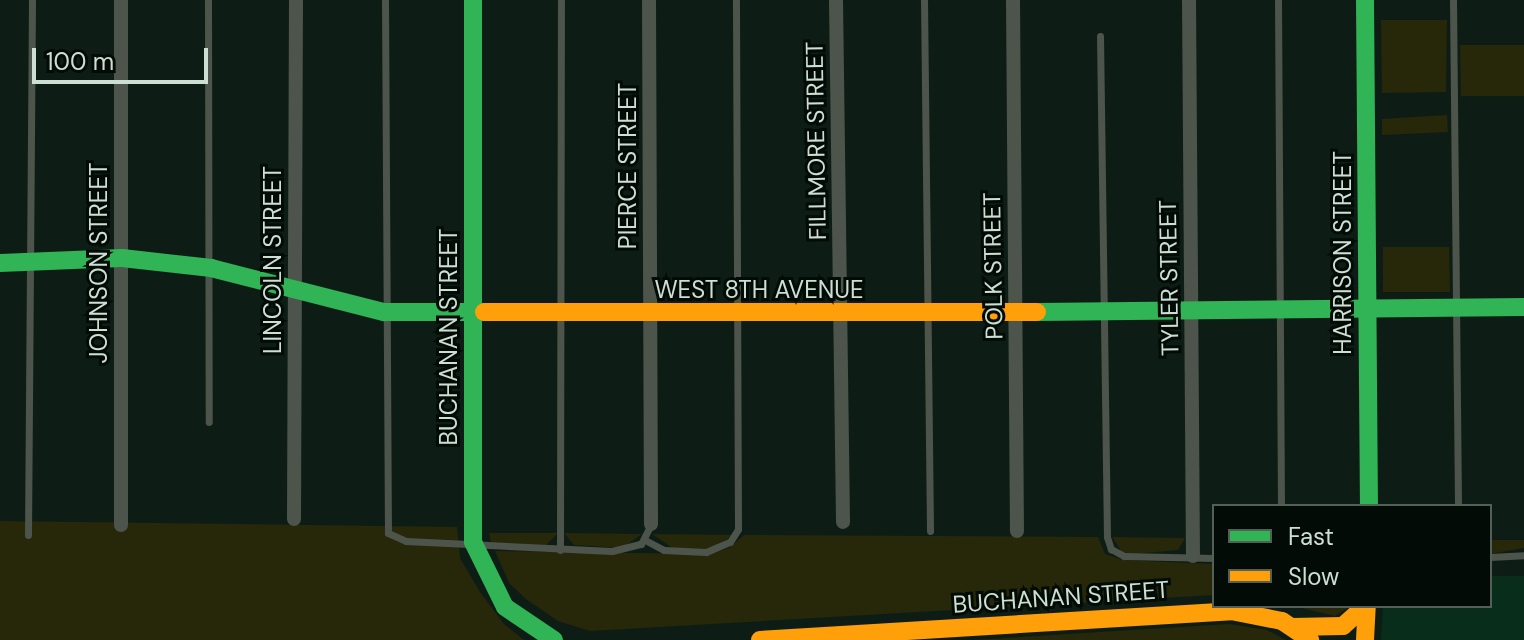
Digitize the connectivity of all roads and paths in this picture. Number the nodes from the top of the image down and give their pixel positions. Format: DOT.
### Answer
graph roads {
  1 [pos="32,0"];
  2 [pos="121,0"];
  3 [pos="208,0"];
  4 [pos="296,0"];
  5 [pos="385,0"];
  6 [pos="473,0"];
  7 [pos="561,0"];
  8 [pos="649,0"];
  9 [pos="736,0"];
  10 [pos="836,0"];
  11 [pos="924,0"];
  12 [pos="1013,0"];
  13 [pos="1189,0"];
  14 [pos="1278,0"];
  15 [pos="1365,0"];
  16 [pos="1453,0"];
  17 [pos="1100,36"];
  18 [pos="122,258"];
  19 [pos="31,260"];
  20 [pos="0,263"];
  21 [pos="208,268"];
  22 [pos="295,290"];
  23 [pos="1455,307"];
  24 [pos="1524,307"];
  25 [pos="1368,308"];
  26 [pos="1280,309"];
  27 [pos="1191,310"];
  28 [pos="1104,311"];
  29 [pos="384,312"];
  30 [pos="1015,312"];
  31 [pos="928,313"];
  32 [pos="737,314"];
  33 [pos="840,314"];
  34 [pos="473,315"];
  35 [pos="561,315"];
  36 [pos="651,315"];
  37 [pos="209,422"];
  38 [pos="1281,504"];
  39 [pos="1369,504"];
  40 [pos="1458,504"];
  41 [pos="294,519"];
  42 [pos="843,522"];
  43 [pos="651,524"];
  44 [pos="121,525"];
  45 [pos="930,531"];
  46 [pos="1017,531"];
  47 [pos="28,535"];
  48 [pos="645,540"];
  49 [pos="473,542"];
  50 [pos="560,550"];
  51 [pos="1524,555"];
  52 [pos="1193,556"];
  53 [pos="1492,557"];
  54 [pos="1212,558"];
  55 [pos="1364,608"];
  56 [pos="1366,608"];
  57 [pos="1292,627"];
  58 [pos="554,640"];
  59 [pos="760,640"];
  60 [pos="1310,640"];
  61 [pos="1365,640"];
  1 -- 19 [label="lane"];
  2 -- 18 [label="street, JOHNSON STREET"];
  3 -- 21 [label="lane"];
  4 -- 22 [label="street, LINCOLN STREET"];
  5 -- 29 [label="lane"];
  6 -- 34 [label="street, BUCHANAN STREET"];
  7 -- 35 [label="lane"];
  8 -- 36 [label="street, PIERCE STREET"];
  9 -- 32 [label="lane"];
  10 -- 33 [label="street, FILLMORE STREET"];
  11 -- 31 [label="lane"];
  12 -- 30 [label="street, POLK STREET"];
  13 -- 27 [label="street, TYLER STREET"];
  14 -- 26 [label="lane"];
  15 -- 25 [label="street, HARRISON STREET"];
  16 -- 23 [label="lane"];
  17 -- 28 [label="lane"];
  18 -- 19 [label="street, WEST 8TH AVENUE"];
  18 -- 21 [label="street, WEST 8TH AVENUE"];
  18 -- 44 [label="street, JOHNSON STREET"];
  19 -- 20 [label="street, WEST 8TH AVENUE"];
  19 -- 47 [label="lane"];
  21 -- 22 [label="street, WEST 8TH AVENUE"];
  21 -- 37 [label="lane"];
  22 -- 29 [label="street, WEST 8TH AVENUE"];
  22 -- 41 [label="street, LINCOLN STREET"];
  23 -- 24 [label="street, WEST 8TH AVENUE"];
  23 -- 25 [label="street, WEST 8TH AVENUE"];
  23 -- 40 [label="lane"];
  25 -- 26 [label="street, WEST 8TH AVENUE"];
  25 -- 39 [label="street, HARRISON STREET"];
  26 -- 27 [label="street, WEST 8TH AVENUE"];
  26 -- 38 [label="lane"];
  27 -- 28 [label="street, WEST 8TH AVENUE"];
  27 -- 52 [label="street, TYLER STREET"];
  28 -- 30 [label="street, WEST 8TH AVENUE"];
  28 -- 52 [label="lane"];
  29 -- 34 [label="street, WEST 8TH AVENUE"];
  29 -- 49 [label="lane"];
  30 -- 31 [label="street, WEST 8TH AVENUE"];
  30 -- 46 [label="street, POLK STREET"];
  31 -- 33 [label="street, WEST 8TH AVENUE"];
  31 -- 45 [label="lane"];
  32 -- 33 [label="street, WEST 8TH AVENUE"];
  32 -- 36 [label="street, WEST 8TH AVENUE"];
  32 -- 48 [label="lane"];
  33 -- 42 [label="street, FILLMORE STREET"];
  34 -- 35 [label="street, WEST 8TH AVENUE"];
  34 -- 49 [label="street, BUCHANAN STREET"];
  35 -- 36 [label="street, WEST 8TH AVENUE"];
  35 -- 50 [label="lane"];
  36 -- 43 [label="street, PIERCE STREET"];
  43 -- 48 [label="lane"];
  48 -- 50 [label="lane"];
  49 -- 50 [label="lane"];
  49 -- 58 [label="street, BUCHANAN STREET"];
  51 -- 53 [label="lane"];
  52 -- 54 [label="lane"];
  55 -- 57 [label="street"];
  56 -- 61 [label="street"];
  57 -- 59 [label="street, BUCHANAN STREET"];
  57 -- 60 [label="street, BUCHANAN STREET"];
}
